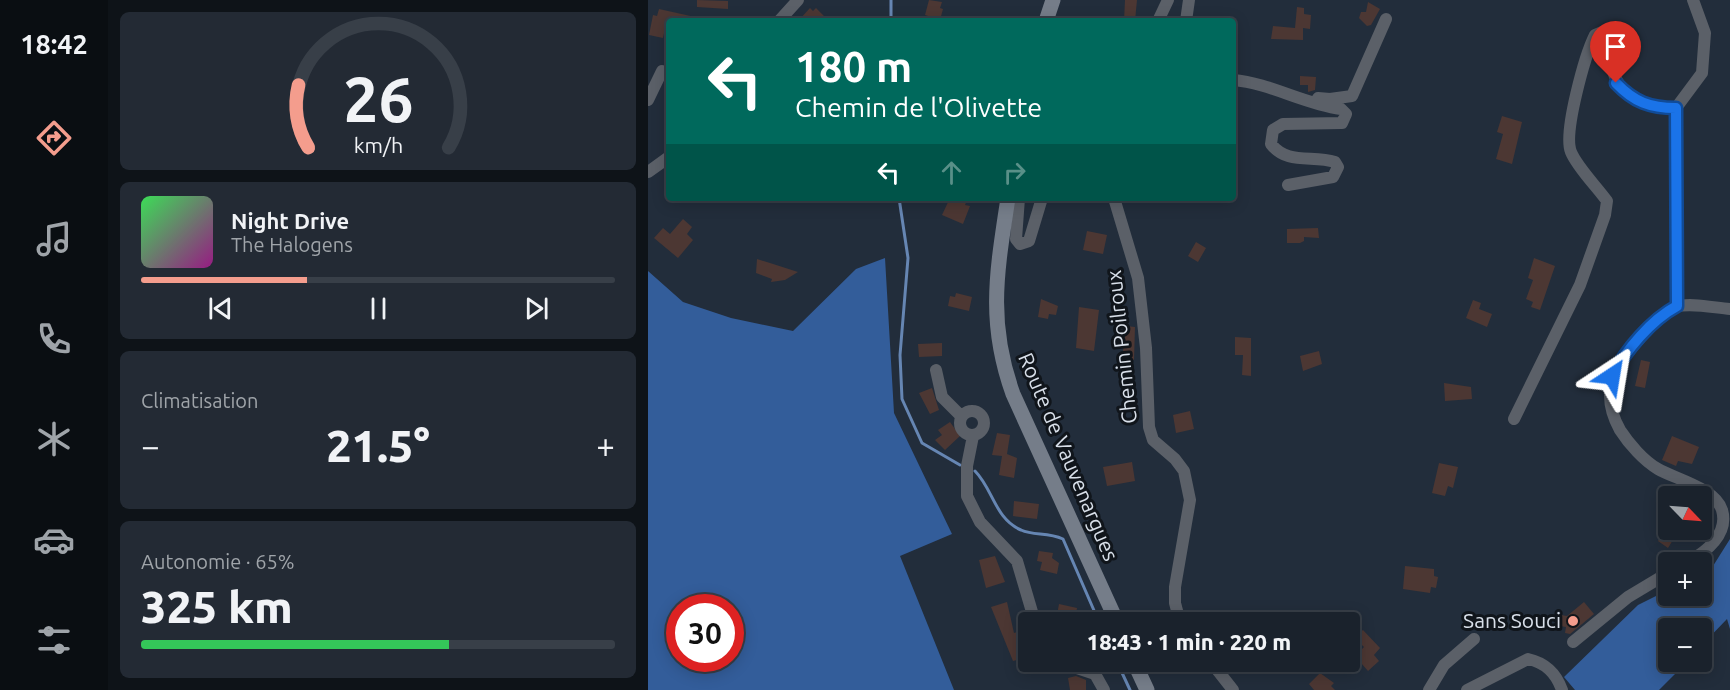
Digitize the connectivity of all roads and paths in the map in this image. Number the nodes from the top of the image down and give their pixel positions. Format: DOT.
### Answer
graph roads {
  1 [pos="798,0"];
  2 [pos="1053,0"];
  3 [pos="1168,0"];
  4 [pos="1189,0"];
  5 [pos="1693,0"];
  6 [pos="783,18"];
  7 [pos="1047,18"];
  8 [pos="1159,18"];
  9 [pos="1186,18"];
  10 [pos="1386,20"];
  11 [pos="662,71"];
  12 [pos="1236,80"];
  13 [pos="648,100"];
  14 [pos="1311,101"];
  15 [pos="1676,108"];
  16 [pos="666,159"];
  17 [pos="648,172"];
  18 [pos="1288,185"];
  19 [pos="1008,201"];
  20 [pos="1019,201"];
  21 [pos="1041,201"];
  22 [pos="1115,201"];
  23 [pos="1677,306"];
  24 [pos="1730,309"];
  25 [pos="936,370"];
  26 [pos="961,416"];
  27 [pos="1514,419"];
  28 [pos="972,436"];
  29 [pos="1707,552"];
  30 [pos="1658,579"];
  31 [pos="1032,612"];
  32 [pos="1112,612"];
  33 [pos="1177,612"];
  34 [pos="1474,639"];
  35 [pos="1573,642"];
  36 [pos="1089,672"];
  37 [pos="1139,672"];
  38 [pos="1219,672"];
  39 [pos="1104,690"];
  40 [pos="1147,690"];
  41 [pos="1233,690"];
  42 [pos="1429,690"];
  43 [pos="1467,690"];
  44 [pos="1562,690"];
  1 -- 6 [label="street"];
  2 -- 7 [label="main road"];
  3 -- 8 [label="street"];
  4 -- 9 [label="street"];
  5 -- 15 [label="street"];
  10 -- 14 [label="street"];
  11 -- 13 [label="street"];
  12 -- 14 [label="street"];
  14 -- 18 [label="street"];
  15 -- 23 [label="street"];
  15 -- 27 [label="street"];
  16 -- 17 [label="street"];
  19 -- 32 [label="main road, Route de Vauvenargues"];
  20 -- 21 [label="street"];
  22 -- 33 [label="street, Chemin Poilroux"];
  23 -- 24 [label="street"];
  23 -- 29 [label="street"];
  25 -- 26 [label="street"];
  26 -- 28 [label="street"];
  26 -- 28 [label="street"];
  28 -- 31 [label="street"];
  30 -- 35 [label="street"];
  34 -- 42 [label="street"];
  36 -- 39 [label="street"];
  37 -- 40 [label="main road"];
  38 -- 41 [label="street"];
  43 -- 44 [label="street"];
}
